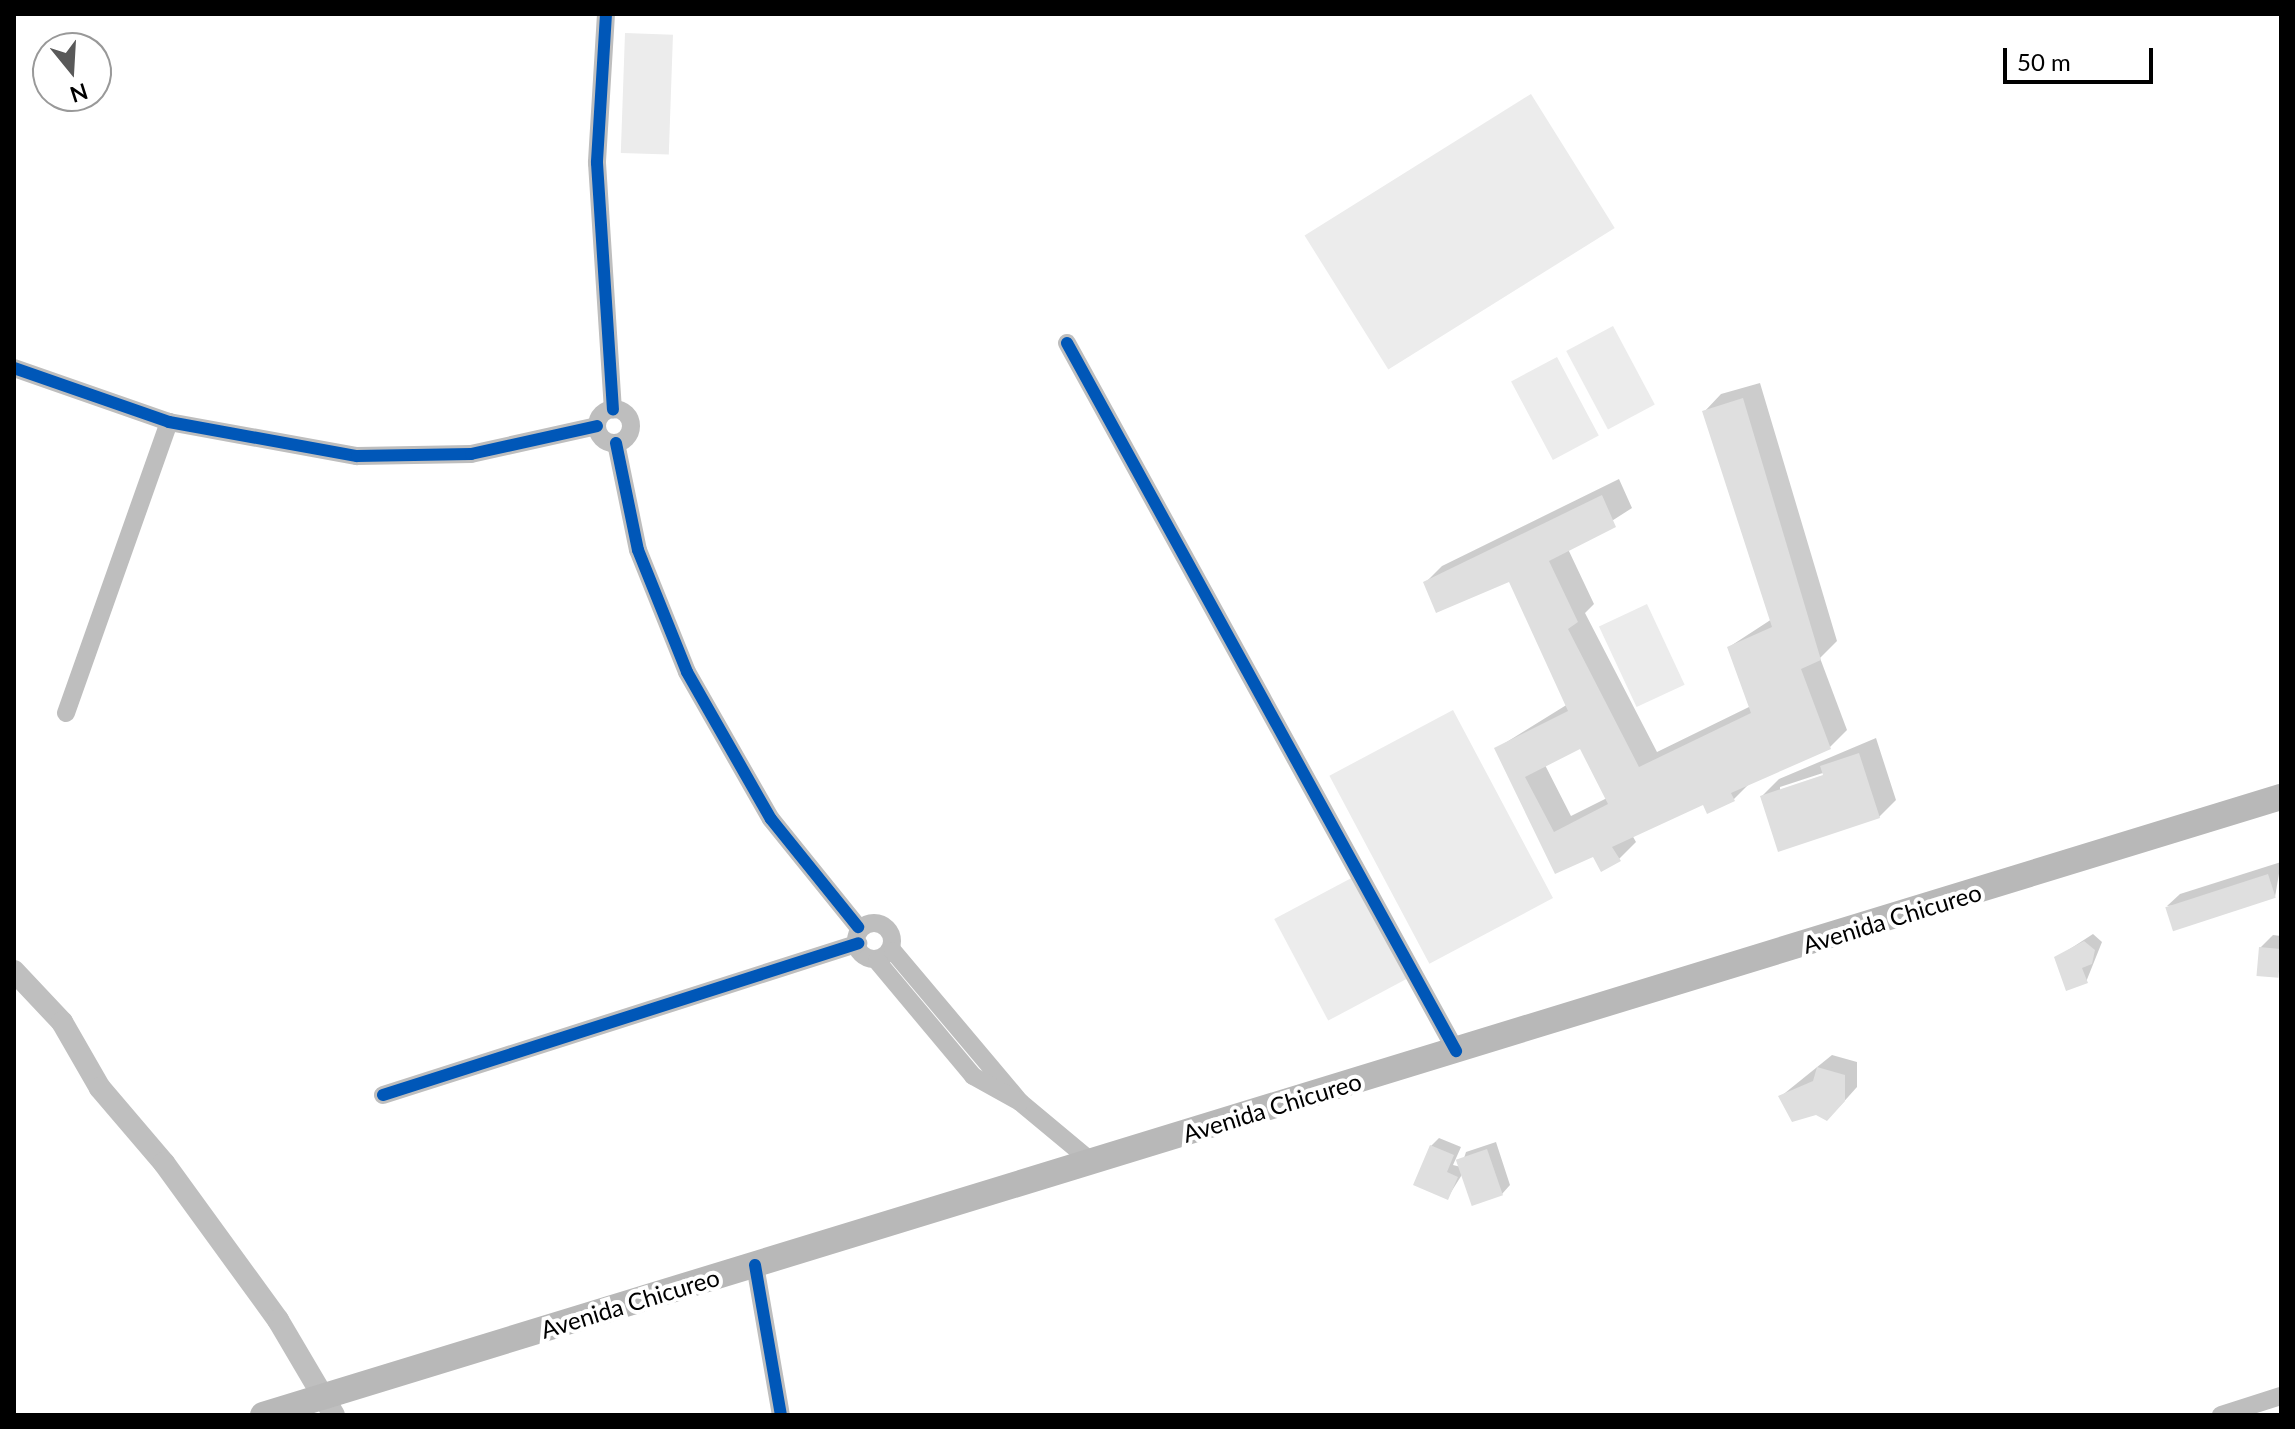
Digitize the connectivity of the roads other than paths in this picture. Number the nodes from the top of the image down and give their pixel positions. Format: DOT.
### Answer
graph roads {
  1 [pos="606,14"];
  2 [pos="1067,343"];
  3 [pos="14,368"];
  4 [pos="613,409"];
  5 [pos="169,422"];
  6 [pos="597,426"];
  7 [pos="616,443"];
  8 [pos="66,713"];
  9 [pos="2281,797"];
  10 [pos="858,935"];
  11 [pos="885,956"];
  12 [pos="1456,1051"];
  13 [pos="383,1095"];
  14 [pos="1092,1162"];
  15 [pos="755,1265"];
  16 [pos="2281,1396"];
  17 [pos="263,1415"];
  18 [pos="781,1415"];
  19 [pos="2221,1415"];
  1 -- 4 [label="street"];
  2 -- 12 [label="street"];
  3 -- 5 [label="street"];
  4 -- 6 [label="street"];
  4 -- 7 [label="street"];
  5 -- 6 [label="street"];
  5 -- 8 [label="street"];
  6 -- 7 [label="street"];
  7 -- 10 [label="street"];
  9 -- 12 [label="main road, Avenida Chicureo"];
  10 -- 11 [label="street"];
  10 -- 11 [label="street"];
  10 -- 13 [label="street"];
  11 -- 14 [label="street"];
  12 -- 14 [label="main road, Avenida Chicureo"];
  14 -- 15 [label="main road, Avenida Chicureo"];
  15 -- 17 [label="main road, Avenida Chicureo"];
  15 -- 18 [label="street"];
  16 -- 19 [label="street"];
}
